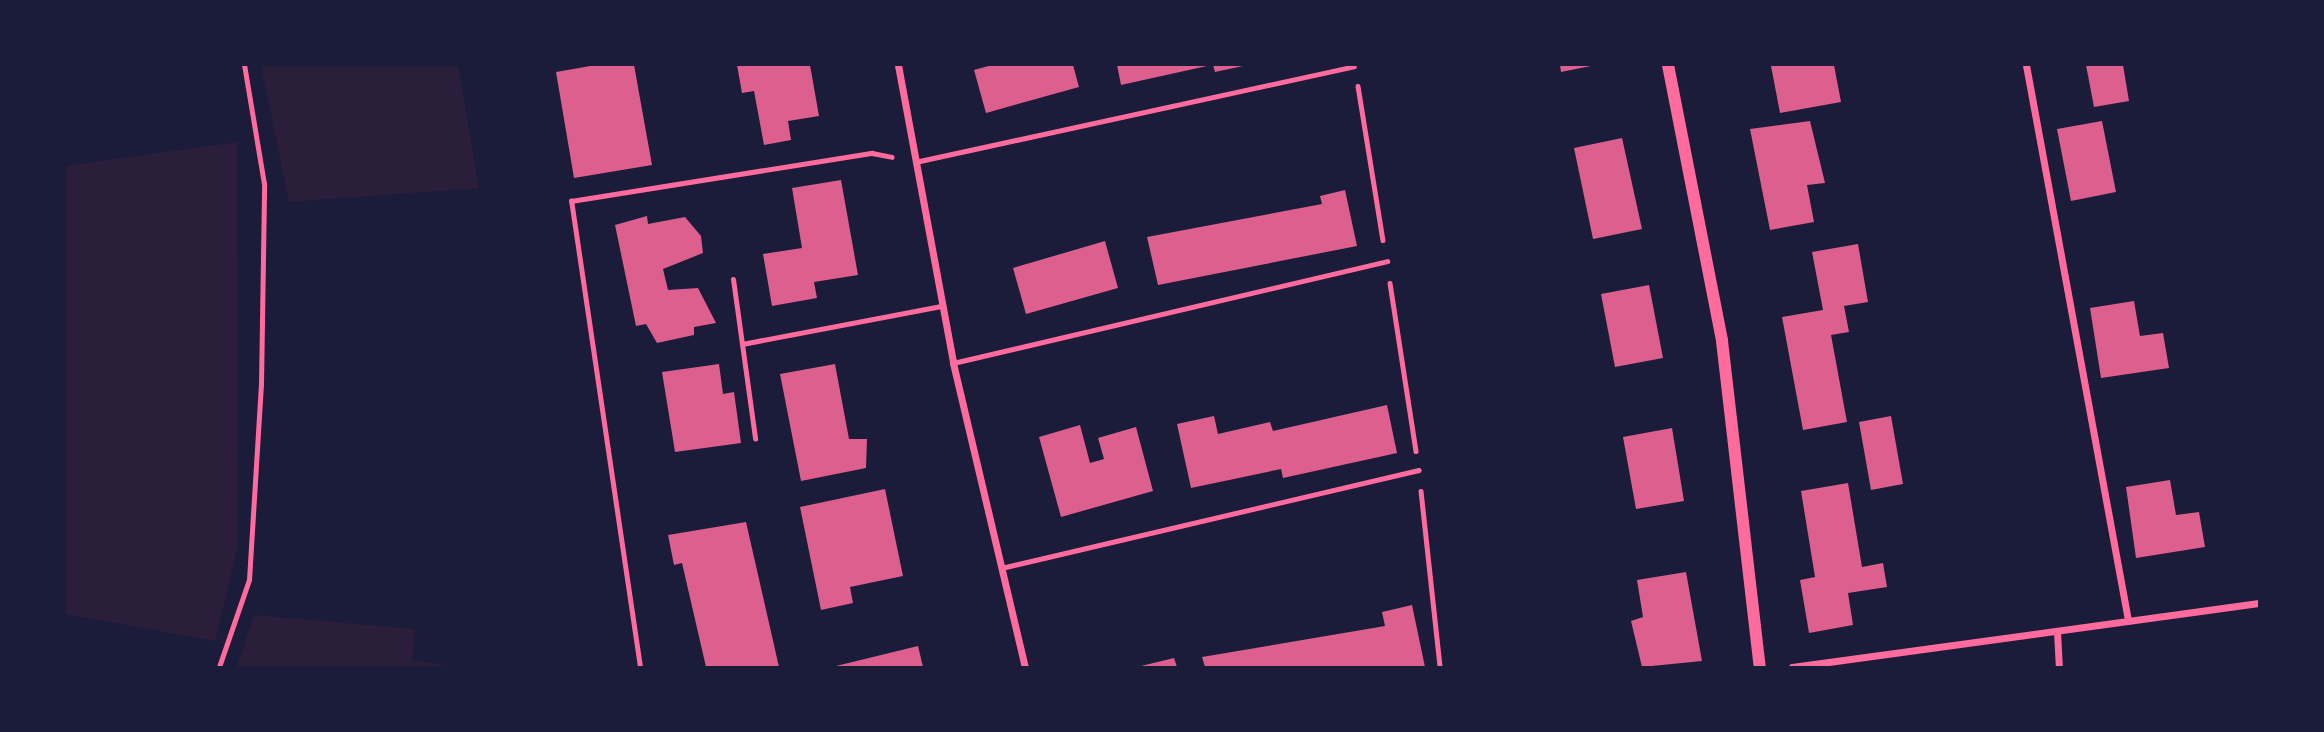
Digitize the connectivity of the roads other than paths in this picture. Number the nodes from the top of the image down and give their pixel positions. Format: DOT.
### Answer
graph roads {
  1 [pos="898,65"];
  2 [pos="1668,65"];
  3 [pos="2026,65"];
  4 [pos="1354,66"];
  5 [pos="915,162"];
  6 [pos="1387,261"];
  7 [pos="733,279"];
  8 [pos="942,306"];
  9 [pos="742,344"];
  10 [pos="953,363"];
  11 [pos="755,438"];
  12 [pos="1419,470"];
  13 [pos="1001,568"];
  14 [pos="2259,603"];
  15 [pos="2128,620"];
  16 [pos="2057,631"];
  17 [pos="1025,667"];
  18 [pos="1760,667"];
  19 [pos="1792,667"];
  20 [pos="2059,667"];
  1 -- 5 [label="street"];
  2 -- 18 [label="street"];
  3 -- 15 [label="street"];
  4 -- 5 [label="lane"];
  5 -- 8 [label="street"];
  6 -- 10 [label="lane"];
  7 -- 9 [label="lane"];
  8 -- 9 [label="lane"];
  8 -- 10 [label="street"];
  9 -- 11 [label="lane"];
  10 -- 13 [label="street"];
  12 -- 13 [label="lane"];
  13 -- 17 [label="street"];
  14 -- 15 [label="street"];
  15 -- 16 [label="street"];
  16 -- 19 [label="street"];
  16 -- 20 [label="street"];
}
